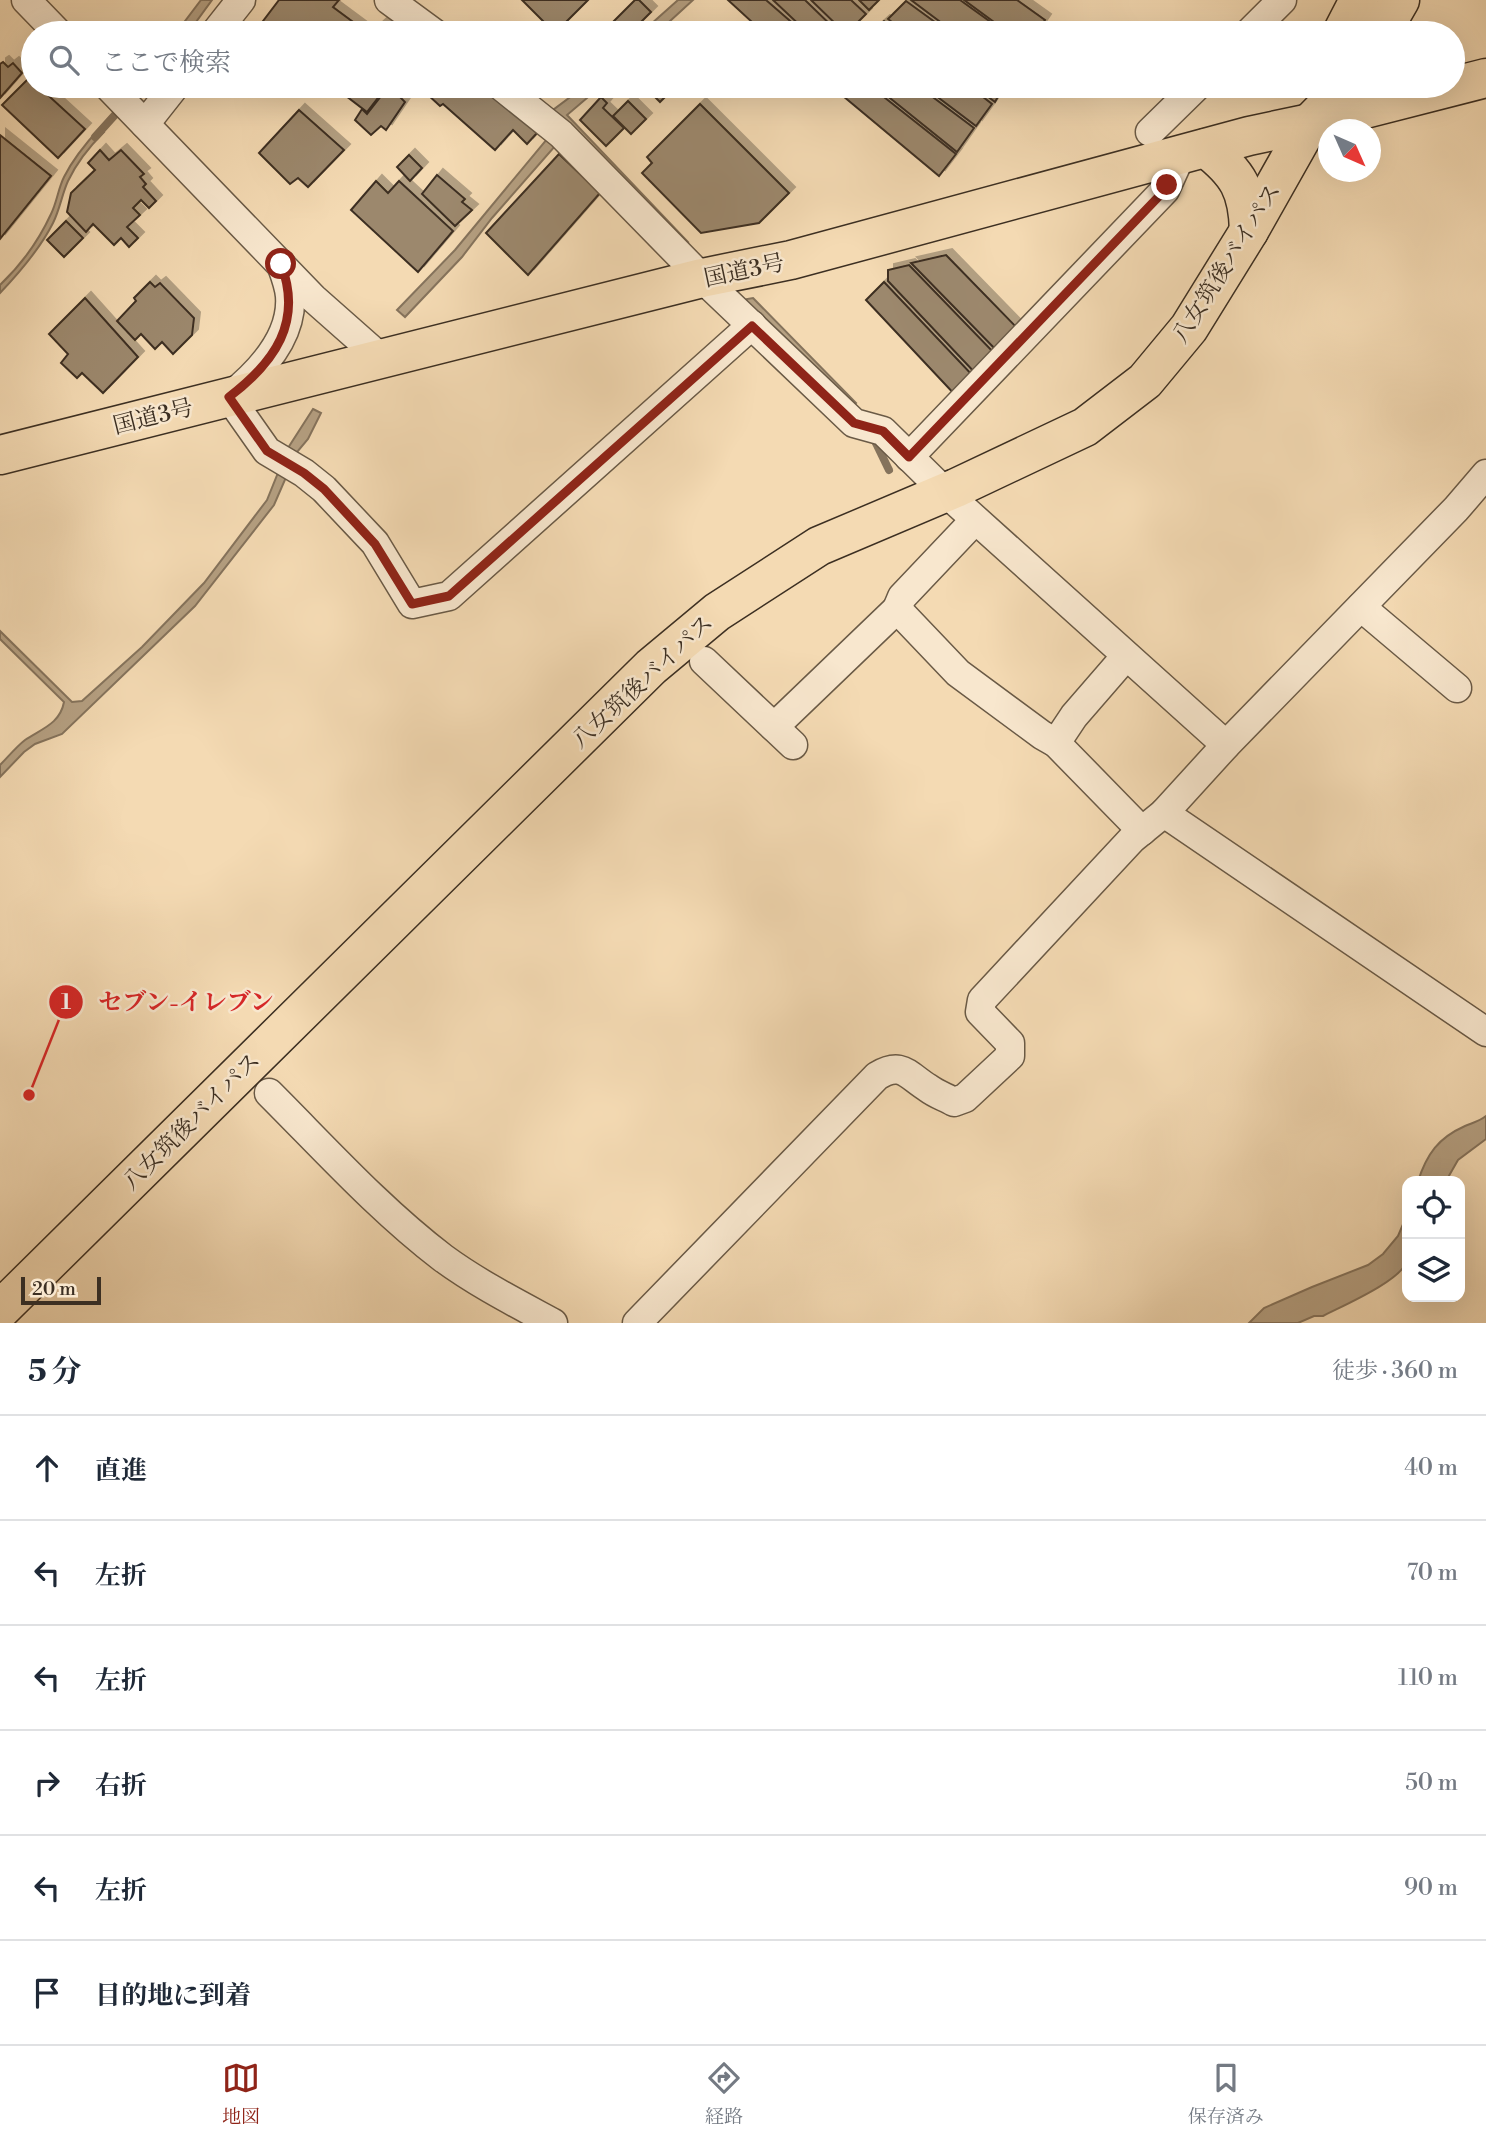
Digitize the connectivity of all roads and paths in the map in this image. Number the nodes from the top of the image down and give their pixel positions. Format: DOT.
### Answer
graph roads {
  1 [pos="26,0"];
  2 [pos="240,0"];
  3 [pos="388,0"];
  4 [pos="1282,0"];
  5 [pos="1359,0"];
  6 [pos="46,21"];
  7 [pos="224,21"];
  8 [pos="417,21"];
  9 [pos="1261,21"];
  10 [pos="1348,21"];
  11 [pos="120,98"];
  12 [pos="166,98"];
  13 [pos="516,98"];
  14 [pos="1185,98"];
  15 [pos="1315,98"];
  16 [pos="1334,98"];
  17 [pos="1399,98"];
  18 [pos="1310,123"];
  19 [pos="145,124"];
  20 [pos="1150,132"];
  21 [pos="1193,151"];
  22 [pos="1250,231"];
  23 [pos="281,264"];
  24 [pos="702,278"];
  25 [pos="752,326"];
  26 [pos="382,359"];
  27 [pos="229,397"];
  28 [pos="0,455"];
  29 [pos="909,457"];
  30 [pos="1486,474"];
  31 [pos="945,492"];
  32 [pos="975,520"];
  33 [pos="1361,607"];
  34 [pos="897,609"];
  35 [pos="1126,656"];
  36 [pos="704,661"];
  37 [pos="1457,688"];
  38 [pos="1056,743"];
  39 [pos="1226,745"];
  40 [pos="1153,822"];
  41 [pos="1486,1032"];
  42 [pos="270,1093"];
  43 [pos="0,1310"];
  44 [pos="553,1323"];
  45 [pos="637,1323"];
  1 -- 6 [label="street"];
  2 -- 7 [label="street"];
  3 -- 8 [label="street"];
  4 -- 9 [label="street"];
  5 -- 10 [label="highway"];
  11 -- 19 [label="street"];
  12 -- 19 [label="street"];
  13 -- 24 [label="street"];
  14 -- 20 [label="street"];
  15 -- 18 [label="highway, 八女筑後バイパス"];
  16 -- 18 [label="highway, 八女筑後バイパス"];
  17 -- 18 [label="highway, 国道3号"];
  18 -- 21 [label="highway, 国道3号"];
  18 -- 22 [label="highway, 八女筑後バイパス"];
  19 -- 23 [label="street"];
  21 -- 22 [label="highway"];
  21 -- 24 [label="highway, 国道3号"];
  21 -- 29 [label="street"];
  22 -- 31 [label="highway, 八女筑後バイパス"];
  23 -- 26 [label="street"];
  23 -- 27 [label="street"];
  24 -- 25 [label="street"];
  24 -- 26 [label="highway, 国道3号"];
  25 -- 27 [label="street"];
  25 -- 29 [label="street"];
  26 -- 27 [label="highway, 国道3号"];
  27 -- 28 [label="highway, 国道3号"];
  29 -- 31 [label="street"];
  30 -- 33 [label="street"];
  31 -- 32 [label="street"];
  31 -- 43 [label="highway, 八女筑後バイパス"];
  32 -- 34 [label="street"];
  32 -- 35 [label="street"];
  33 -- 37 [label="street"];
  33 -- 39 [label="street"];
  34 -- 36 [label="street"];
  34 -- 38 [label="street"];
  35 -- 38 [label="street"];
  35 -- 39 [label="street"];
  38 -- 40 [label="street"];
  39 -- 40 [label="street"];
  40 -- 41 [label="street"];
  40 -- 45 [label="street"];
  42 -- 44 [label="street"];
}
